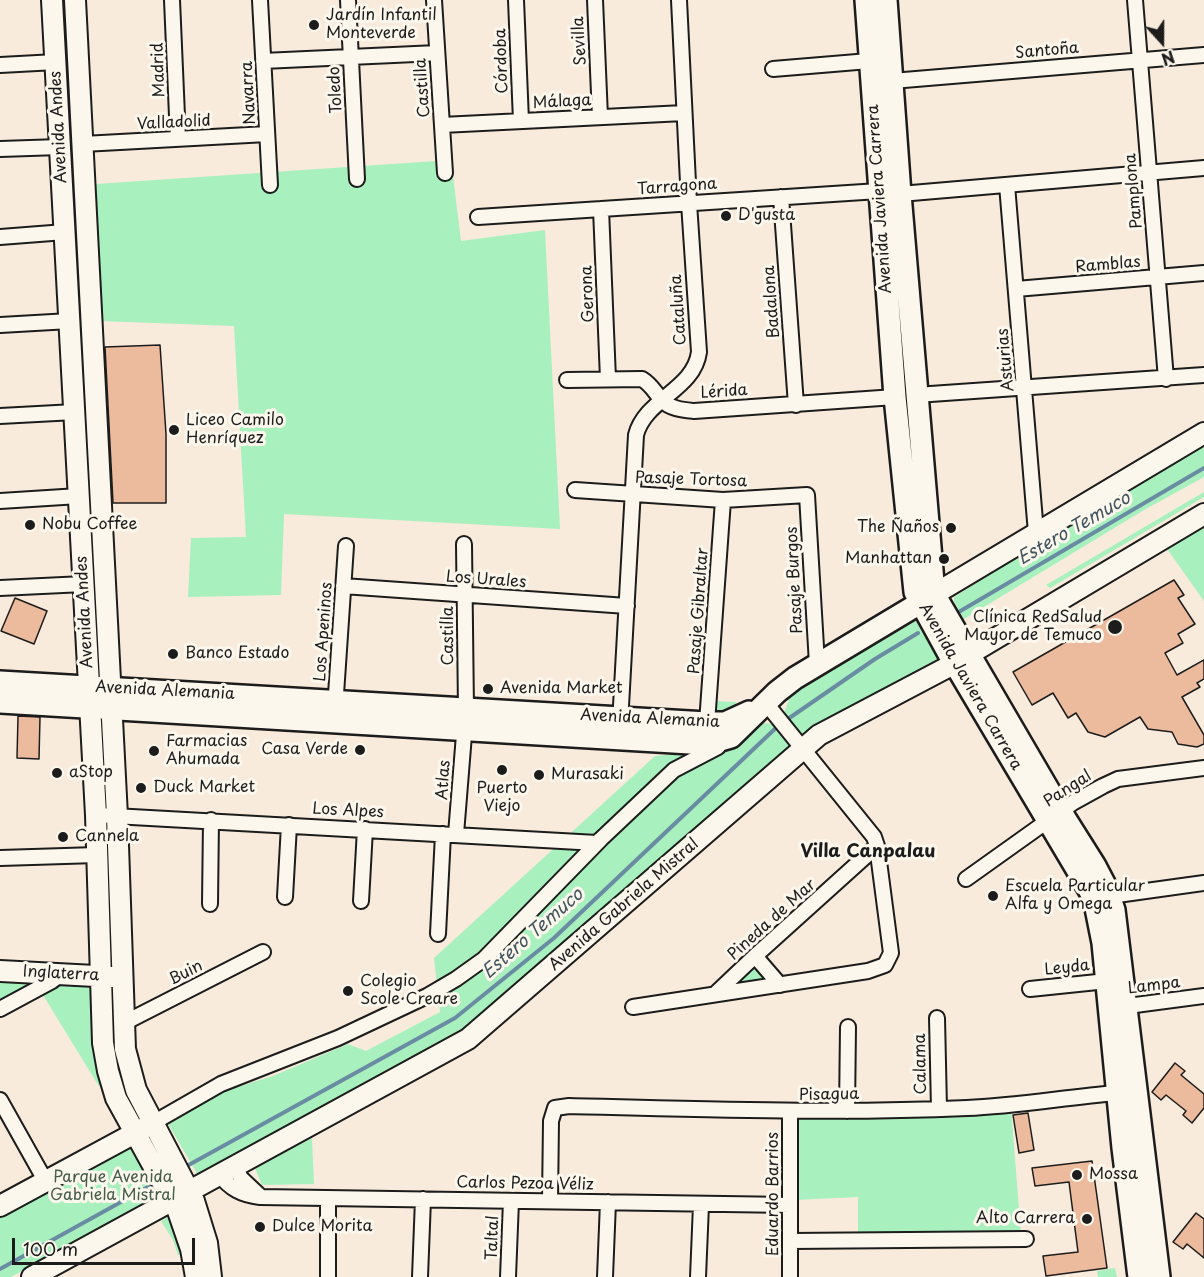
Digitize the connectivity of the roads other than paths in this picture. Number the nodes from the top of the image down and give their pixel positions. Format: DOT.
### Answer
graph roads {
  1 [pos="52,0"];
  2 [pos="75,0"];
  3 [pos="172,0"];
  4 [pos="260,0"];
  5 [pos="348,0"];
  6 [pos="434,0"];
  7 [pos="516,0"];
  8 [pos="595,0"];
  9 [pos="679,0"];
  10 [pos="866,0"];
  11 [pos="886,0"];
  12 [pos="1135,0"];
  13 [pos="437,53"];
  14 [pos="1204,55"];
  15 [pos="351,57"];
  16 [pos="1140,60"];
  17 [pos="263,61"];
  18 [pos="869,61"];
  19 [pos="56,62"];
  20 [pos="0,65"];
  21 [pos="773,69"];
  22 [pos="892,81"];
  23 [pos="684,113"];
  24 [pos="600,117"];
  25 [pos="521,121"];
  26 [pos="442,124"];
  27 [pos="267,134"];
  28 [pos="178,139"];
  29 [pos="83,144"];
  30 [pos="60,147"];
  31 [pos="0,149"];
  32 [pos="877,164"];
  33 [pos="1204,168"];
  34 [pos="445,173"];
  35 [pos="1149,173"];
  36 [pos="357,179"];
  37 [pos="270,185"];
  38 [pos="1007,185"];
  39 [pos="879,191"];
  40 [pos="900,194"];
  41 [pos="781,197"];
  42 [pos="689,203"];
  43 [pos="601,209"];
  44 [pos="478,217"];
  45 [pos="881,217"];
  46 [pos="65,232"];
  47 [pos="0,237"];
  48 [pos="1204,273"];
  49 [pos="1158,277"];
  50 [pos="1016,289"];
  51 [pos="70,321"];
  52 [pos="0,326"];
  53 [pos="1204,375"];
  54 [pos="608,379"];
  55 [pos="1166,379"];
  56 [pos="567,380"];
  57 [pos="1025,389"];
  58 [pos="895,397"];
  59 [pos="662,400"];
  60 [pos="796,405"];
  61 [pos="917,405"];
  62 [pos="75,412"];
  63 [pos="0,416"];
  64 [pos="1204,433"];
  65 [pos="575,489"];
  66 [pos="633,495"];
  67 [pos="807,495"];
  68 [pos="79,496"];
  69 [pos="723,500"];
  70 [pos="0,501"];
  71 [pos="1204,514"];
  72 [pos="1036,533"];
  73 [pos="465,544"];
  74 [pos="346,546"];
  75 [pos="84,584"];
  76 [pos="344,586"];
  77 [pos="0,588"];
  78 [pos="466,595"];
  79 [pos="927,598"];
  80 [pos="627,606"];
  81 [pos="962,659"];
  82 [pos="817,664"];
  83 [pos="0,682"];
  84 [pos="100,697"];
  85 [pos="0,702"];
  86 [pos="769,707"];
  87 [pos="335,711"];
  88 [pos="465,719"];
  89 [pos="707,723"];
  90 [pos="619,728"];
  91 [pos="731,737"];
  92 [pos="801,744"];
  93 [pos="671,755"];
  94 [pos="1204,768"];
  95 [pos="96,815"];
  96 [pos="117,816"];
  97 [pos="1055,817"];
  98 [pos="211,820"];
  99 [pos="289,825"];
  100 [pos="365,829"];
  101 [pos="450,834"];
  102 [pos="597,843"];
  103 [pos="877,846"];
  104 [pos="97,855"];
  105 [pos="0,858"];
  106 [pos="966,879"];
  107 [pos="1204,883"];
  108 [pos="1110,896"];
  109 [pos="285,897"];
  110 [pos="361,901"];
  111 [pos="210,904"];
  112 [pos="438,934"];
  113 [pos="263,952"];
  114 [pos="755,956"];
  115 [pos="0,970"];
  116 [pos="60,975"];
  117 [pos="100,976"];
  118 [pos="122,977"];
  119 [pos="1107,981"];
  120 [pos="780,985"];
  121 [pos="1030,989"];
  122 [pos="715,994"];
  123 [pos="1204,996"];
  124 [pos="633,1007"];
  125 [pos="1117,1007"];
  126 [pos="0,1009"];
  127 [pos="937,1018"];
  128 [pos="124,1023"];
  129 [pos="848,1027"];
  130 [pos="1117,1093"];
  131 [pos="0,1100"];
  132 [pos="939,1109"];
  133 [pos="847,1111"];
  134 [pos="790,1112"];
  135 [pos="153,1123"];
  136 [pos="135,1132"];
  137 [pos="227,1170"];
  138 [pos="1136,1174"];
  139 [pos="46,1182"];
  140 [pos="178,1190"];
  141 [pos="328,1198"];
  142 [pos="423,1199"];
  143 [pos="511,1201"];
  144 [pos="550,1201"];
  145 [pos="608,1202"];
  146 [pos="701,1205"];
  147 [pos="790,1205"];
  148 [pos="0,1206"];
  149 [pos="1026,1239"];
  150 [pos="790,1241"];
  151 [pos="32,1277"];
  152 [pos="196,1277"];
  153 [pos="211,1277"];
  154 [pos="328,1277"];
  155 [pos="420,1277"];
  156 [pos="508,1277"];
  157 [pos="604,1277"];
  158 [pos="698,1277"];
  159 [pos="790,1277"];
  160 [pos="1138,1277"];
  161 [pos="1159,1277"];
  1 -- 19 [label="main road, Avenida Andes"];
  2 -- 29 [label="main road, Avenida Andes"];
  3 -- 28 [label="street, Madrid"];
  4 -- 17 [label="street, Navarra"];
  5 -- 15 [label="street, Toledo"];
  6 -- 13 [label="street, Castilla"];
  7 -- 25 [label="street, Córdoba"];
  8 -- 24 [label="street, Sevilla"];
  9 -- 23 [label="street, Cataluña"];
  10 -- 18 [label="main road, Avenida Javiera Carrera"];
  11 -- 22 [label="main road, Avenida Javiera Carrera"];
  12 -- 16 [label="street, Pamplona"];
  13 -- 15 [label="street"];
  13 -- 26 [label="street, Castilla"];
  14 -- 16 [label="street, Santoña"];
  15 -- 17 [label="street"];
  15 -- 36 [label="street, Toledo"];
  16 -- 22 [label="street, Santoña"];
  16 -- 35 [label="street, Pamplona"];
  17 -- 27 [label="street, Navarra"];
  18 -- 21 [label="street"];
  18 -- 32 [label="main road, Avenida Javiera Carrera"];
  19 -- 20 [label="street"];
  19 -- 30 [label="main road, Avenida Andes"];
  22 -- 40 [label="main road, Avenida Javiera Carrera"];
  23 -- 24 [label="street, Málaga"];
  23 -- 42 [label="street, Cataluña"];
  24 -- 25 [label="street, Málaga"];
  25 -- 26 [label="street, Málaga"];
  26 -- 34 [label="street, Castilla"];
  27 -- 28 [label="street, Valladolid"];
  27 -- 37 [label="street, Navarra"];
  28 -- 29 [label="street, Valladolid"];
  29 -- 84 [label="main road, Avenida Andes"];
  30 -- 31 [label="street"];
  30 -- 46 [label="main road, Avenida Andes"];
  32 -- 39 [label="main road, Avenida Javiera Carrera"];
  32 -- 40 [label="main road"];
  33 -- 35 [label="street"];
  35 -- 38 [label="street"];
  35 -- 49 [label="street, Pamplona"];
  38 -- 40 [label="street"];
  38 -- 50 [label="street, Asturias"];
  39 -- 41 [label="street, Tarragona"];
  39 -- 45 [label="main road, Avenida Javiera Carrera"];
  40 -- 45 [label="main road"];
  40 -- 61 [label="main road, Avenida Javiera Carrera"];
  41 -- 42 [label="street, Tarragona"];
  41 -- 60 [label="street, Badalona"];
  42 -- 43 [label="street, Tarragona"];
  42 -- 59 [label="street, Cataluña"];
  43 -- 44 [label="street, Tarragona"];
  43 -- 54 [label="street, Gerona"];
  45 -- 58 [label="main road, Avenida Javiera Carrera"];
  46 -- 47 [label="street"];
  46 -- 51 [label="main road, Avenida Andes"];
  48 -- 49 [label="street, Ramblas"];
  49 -- 50 [label="street, Ramblas"];
  49 -- 55 [label="street, Pamplona"];
  50 -- 57 [label="street, Asturias"];
  51 -- 52 [label="street"];
  51 -- 62 [label="main road, Avenida Andes"];
  53 -- 55 [label="street"];
  54 -- 56 [label="street, Lérida"];
  54 -- 59 [label="street, Lérida"];
  55 -- 57 [label="street"];
  57 -- 61 [label="street"];
  57 -- 72 [label="street, Asturias"];
  58 -- 60 [label="street, Lérida"];
  58 -- 61 [label="main road"];
  58 -- 79 [label="main road, Avenida Javiera Carrera"];
  59 -- 60 [label="street, Lérida"];
  59 -- 66 [label="street, Cataluña"];
  61 -- 79 [label="main road, Avenida Javiera Carrera"];
  62 -- 63 [label="street"];
  62 -- 68 [label="main road, Avenida Andes"];
  64 -- 72 [label="main road"];
  65 -- 66 [label="street, Pasaje Tortosa"];
  66 -- 69 [label="street, Pasaje Tortosa"];
  66 -- 80 [label="street, Cataluña"];
  67 -- 69 [label="street, Pasaje Tortosa"];
  67 -- 82 [label="street, Pasaje Burgos"];
  68 -- 70 [label="street"];
  68 -- 75 [label="main road, Avenida Andes"];
  69 -- 89 [label="street, Pasaje Gibraltar"];
  71 -- 81 [label="main road, Avenida Gabriela Mistral"];
  72 -- 79 [label="main road"];
  73 -- 78 [label="street, Castilla"];
  74 -- 76 [label="street, Los Apeninos"];
  75 -- 77 [label="street"];
  75 -- 84 [label="main road, Avenida Andes"];
  76 -- 78 [label="street, Los Urales"];
  76 -- 87 [label="street, Los Apeninos"];
  78 -- 80 [label="street, Los Urales"];
  78 -- 88 [label="street, Castilla"];
  79 -- 81 [label="main road, Avenida Javiera Carrera"];
  79 -- 82 [label="main road"];
  80 -- 90 [label="street, Cataluña"];
  81 -- 92 [label="main road, Avenida Gabriela Mistral"];
  81 -- 97 [label="main road, Avenida Javiera Carrera"];
  82 -- 86 [label="main road"];
  83 -- 84 [label="main road, Avenida Alemania"];
  84 -- 85 [label="main road, Avenida Alemania"];
  84 -- 87 [label="main road, Avenida Alemania"];
  84 -- 95 [label="main road, Avenida Andes"];
  84 -- 96 [label="main road, Avenida Andes"];
  86 -- 89 [label="main road, Avenida Alemania"];
  86 -- 91 [label="main road, Avenida Alemania"];
  86 -- 92 [label="street"];
  87 -- 88 [label="main road, Avenida Alemania"];
  88 -- 90 [label="main road, Avenida Alemania"];
  88 -- 101 [label="street, Atlas"];
  89 -- 90 [label="main road, Avenida Alemania"];
  90 -- 93 [label="main road, Avenida Alemania"];
  91 -- 93 [label="main road, Avenida Alemania"];
  91 -- 93 [label="street"];
  92 -- 103 [label="street"];
  92 -- 137 [label="main road, Avenida Gabriela Mistral"];
  93 -- 102 [label="street"];
  94 -- 97 [label="street, Pangal"];
  95 -- 96 [label="street, Los Alpes"];
  95 -- 104 [label="main road, Avenida Andes"];
  96 -- 98 [label="street, Los Alpes"];
  96 -- 118 [label="main road, Avenida Andes"];
  97 -- 106 [label="street, Pangal"];
  97 -- 108 [label="main road, Avenida Javiera Carrera"];
  97 -- 119 [label="main road, Avenida Javiera Carrera"];
  98 -- 99 [label="street, Los Alpes"];
  98 -- 111 [label="street"];
  99 -- 100 [label="street, Los Alpes"];
  99 -- 109 [label="street"];
  100 -- 101 [label="street, Los Alpes"];
  100 -- 110 [label="street"];
  101 -- 102 [label="street, Los Alpes"];
  101 -- 112 [label="street, Atlas"];
  102 -- 135 [label="street"];
  103 -- 114 [label="street, Pineda de Mar"];
  103 -- 120 [label="street"];
  104 -- 105 [label="street"];
  104 -- 117 [label="main road, Avenida Andes"];
  107 -- 108 [label="street"];
  108 -- 125 [label="main road, Avenida Javiera Carrera"];
  113 -- 128 [label="street, Buin"];
  114 -- 120 [label="street"];
  114 -- 122 [label="street, Pineda de Mar"];
  115 -- 116 [label="main road, Inglaterra"];
  116 -- 117 [label="main road, Inglaterra"];
  116 -- 126 [label="street"];
  117 -- 118 [label="main road, Inglaterra"];
  117 -- 136 [label="main road, Avenida Andes"];
  118 -- 128 [label="main road, Avenida Andes"];
  119 -- 121 [label="street, Leyda"];
  119 -- 125 [label="main road, Avenida Javiera Carrera"];
  120 -- 122 [label="street"];
  122 -- 124 [label="street"];
  123 -- 125 [label="street, Lampa"];
  125 -- 130 [label="main road, Avenida Javiera Carrera"];
  125 -- 138 [label="main road, Avenida Javiera Carrera"];
  127 -- 132 [label="street, Calama"];
  128 -- 135 [label="main road, Avenida Andes"];
  129 -- 133 [label="street"];
  130 -- 132 [label="street, Pisagua"];
  130 -- 138 [label="main road, Avenida Javiera Carrera"];
  131 -- 139 [label="street"];
  132 -- 133 [label="street, Pisagua"];
  133 -- 134 [label="street, Pisagua"];
  134 -- 144 [label="street, Pisagua"];
  134 -- 147 [label="street, Eduardo Barrios"];
  135 -- 136 [label="main road"];
  135 -- 140 [label="main road, Avenida Andes"];
  136 -- 139 [label="main road"];
  136 -- 140 [label="main road, Avenida Andes"];
  137 -- 140 [label="main road, Avenida Gabriela Mistral"];
  137 -- 141 [label="street, Carlos Pezoa Véliz"];
  138 -- 160 [label="main road, Avenida Javiera Carrera"];
  138 -- 161 [label="main road, Avenida Javiera Carrera"];
  139 -- 148 [label="main road"];
  140 -- 151 [label="main road, Avenida Gabriela Mistral"];
  140 -- 152 [label="main road, Avenida Andes"];
  140 -- 153 [label="main road, Avenida Andes"];
  141 -- 142 [label="street, Carlos Pezoa Véliz"];
  141 -- 154 [label="street"];
  142 -- 143 [label="street, Carlos Pezoa Véliz"];
  142 -- 155 [label="street"];
  143 -- 144 [label="street, Carlos Pezoa Véliz"];
  143 -- 156 [label="street, Taltal"];
  144 -- 145 [label="street, Carlos Pezoa Véliz"];
  145 -- 146 [label="street, Carlos Pezoa Véliz"];
  145 -- 157 [label="street"];
  146 -- 147 [label="street, Carlos Pezoa Véliz"];
  146 -- 158 [label="street"];
  147 -- 150 [label="street, Eduardo Barrios"];
  149 -- 150 [label="street"];
  150 -- 159 [label="street, Eduardo Barrios"];
}
